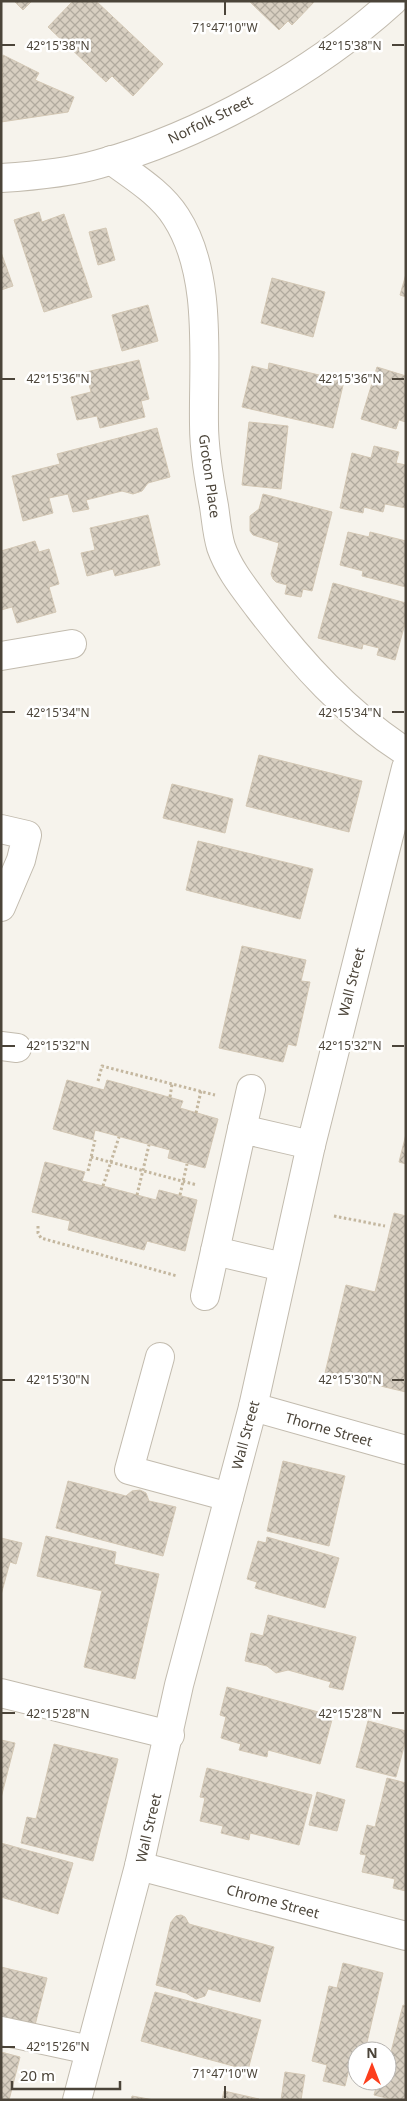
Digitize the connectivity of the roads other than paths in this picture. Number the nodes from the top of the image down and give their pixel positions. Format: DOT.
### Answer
graph roads {
  1 [pos="393,1"];
  2 [pos="111,160"];
  3 [pos="1,178"];
  4 [pos="72,644"];
  5 [pos="1,656"];
  6 [pos="406,752"];
  7 [pos="406,768"];
  8 [pos="1,829"];
  9 [pos="1,907"];
  10 [pos="250,1096"];
  11 [pos="242,1129"];
  12 [pos="311,1145"];
  13 [pos="215,1251"];
  14 [pos="284,1267"];
  15 [pos="206,1287"];
  16 [pos="160,1357"];
  17 [pos="253,1407"];
  18 [pos="406,1450"];
  19 [pos="229,1497"];
  20 [pos="1,1693"];
  21 [pos="170,1735"];
  22 [pos="139,1866"];
  23 [pos="406,1936"];
  24 [pos="1,2031"];
  25 [pos="90,2050"];
  26 [pos="77,2100"];
  1 -- 2 [label="street, Norfolk Street"];
  2 -- 3 [label="street, Norfolk Street"];
  2 -- 6 [label="street, Groton Place"];
  4 -- 5 [label="street"];
  7 -- 12 [label="street, Wall Street"];
  8 -- 9 [label="street"];
  10 -- 11 [label="street"];
  11 -- 12 [label="street"];
  11 -- 13 [label="street"];
  12 -- 14 [label="street, Wall Street"];
  13 -- 14 [label="street"];
  13 -- 15 [label="street"];
  14 -- 17 [label="street, Wall Street"];
  16 -- 19 [label="street"];
  17 -- 18 [label="street, Thorne Street"];
  17 -- 19 [label="street, Wall Street"];
  19 -- 21 [label="street, Wall Street"];
  20 -- 21 [label="street"];
  21 -- 22 [label="street, Wall Street"];
  22 -- 23 [label="street, Chrome Street"];
  22 -- 25 [label="street, Wall Street"];
  24 -- 25 [label="street"];
  25 -- 26 [label="street, Wall Street"];
}
